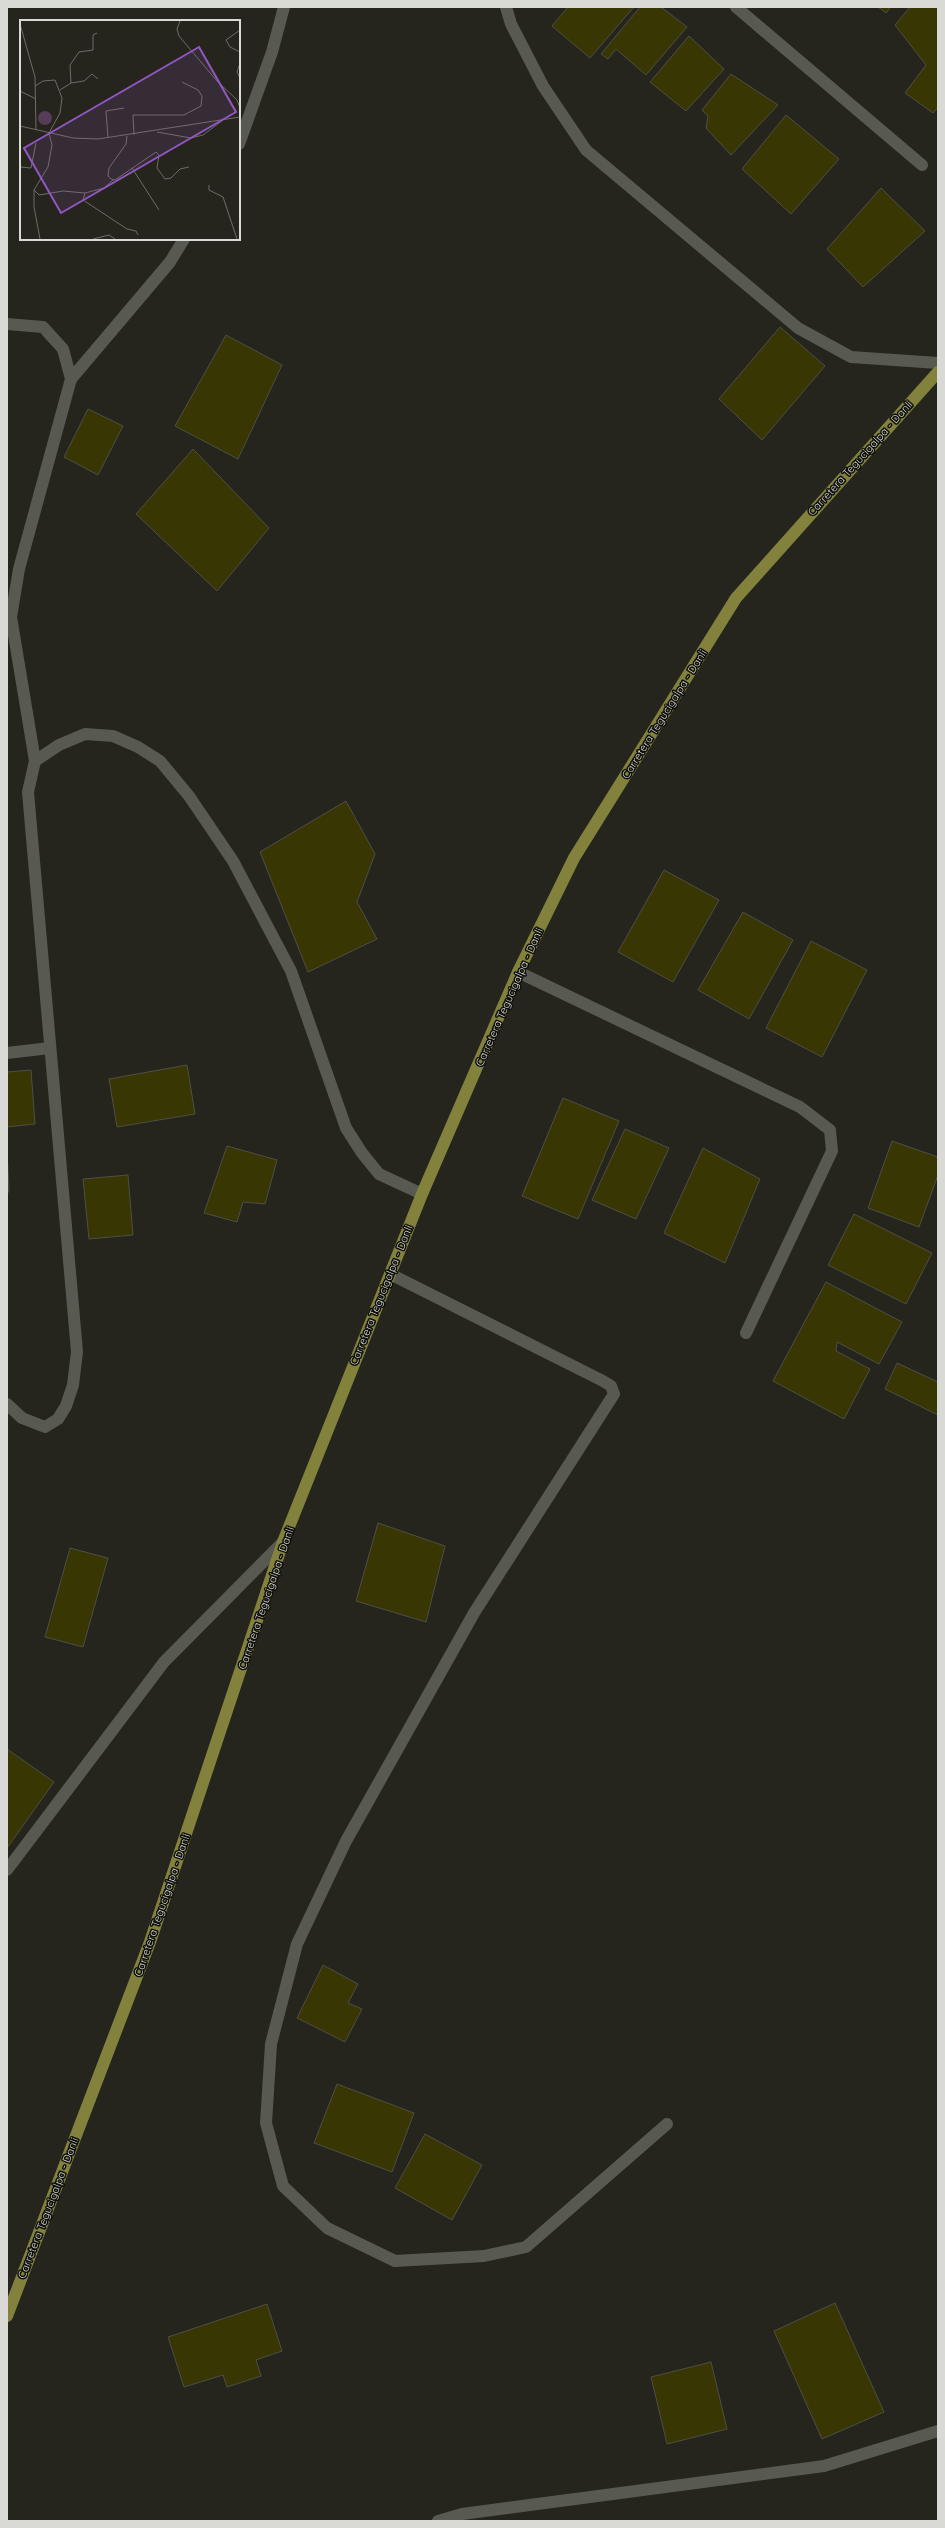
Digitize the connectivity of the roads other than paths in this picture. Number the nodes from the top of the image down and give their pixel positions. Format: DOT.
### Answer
graph roads {
  1 [pos="284,7"];
  2 [pos="506,7"];
  3 [pos="736,7"];
  4 [pos="240,141"];
  5 [pos="922,165"];
  6 [pos="183,240"];
  7 [pos="7,324"];
  8 [pos="938,363"];
  9 [pos="938,372"];
  10 [pos="71,379"];
  11 [pos="35,761"];
  12 [pos="518,972"];
  13 [pos="50,1048"];
  14 [pos="7,1053"];
  15 [pos="422,1194"];
  16 [pos="390,1274"];
  17 [pos="746,1333"];
  18 [pos="7,1404"];
  19 [pos="284,1542"];
  20 [pos="7,1870"];
  21 [pos="667,2124"];
  22 [pos="7,2316"];
  23 [pos="938,2431"];
  24 [pos="438,2521"];
  1 -- 4 [label="street"];
  2 -- 8 [label="street"];
  3 -- 5 [label="street"];
  6 -- 10 [label="street"];
  7 -- 10 [label="street"];
  9 -- 12 [label="highway, Carretera Tegucigalpa - Danli"];
  10 -- 11 [label="street"];
  11 -- 13 [label="street"];
  11 -- 15 [label="street"];
  12 -- 15 [label="highway, Carretera Tegucigalpa - Danli"];
  12 -- 17 [label="street"];
  13 -- 14 [label="street"];
  13 -- 18 [label="street"];
  15 -- 16 [label="highway, Carretera Tegucigalpa - Danli"];
  16 -- 19 [label="highway, Carretera Tegucigalpa - Danli"];
  16 -- 21 [label="street"];
  19 -- 20 [label="street"];
  19 -- 22 [label="highway, Carretera Tegucigalpa - Danli"];
  23 -- 24 [label="street"];
}
